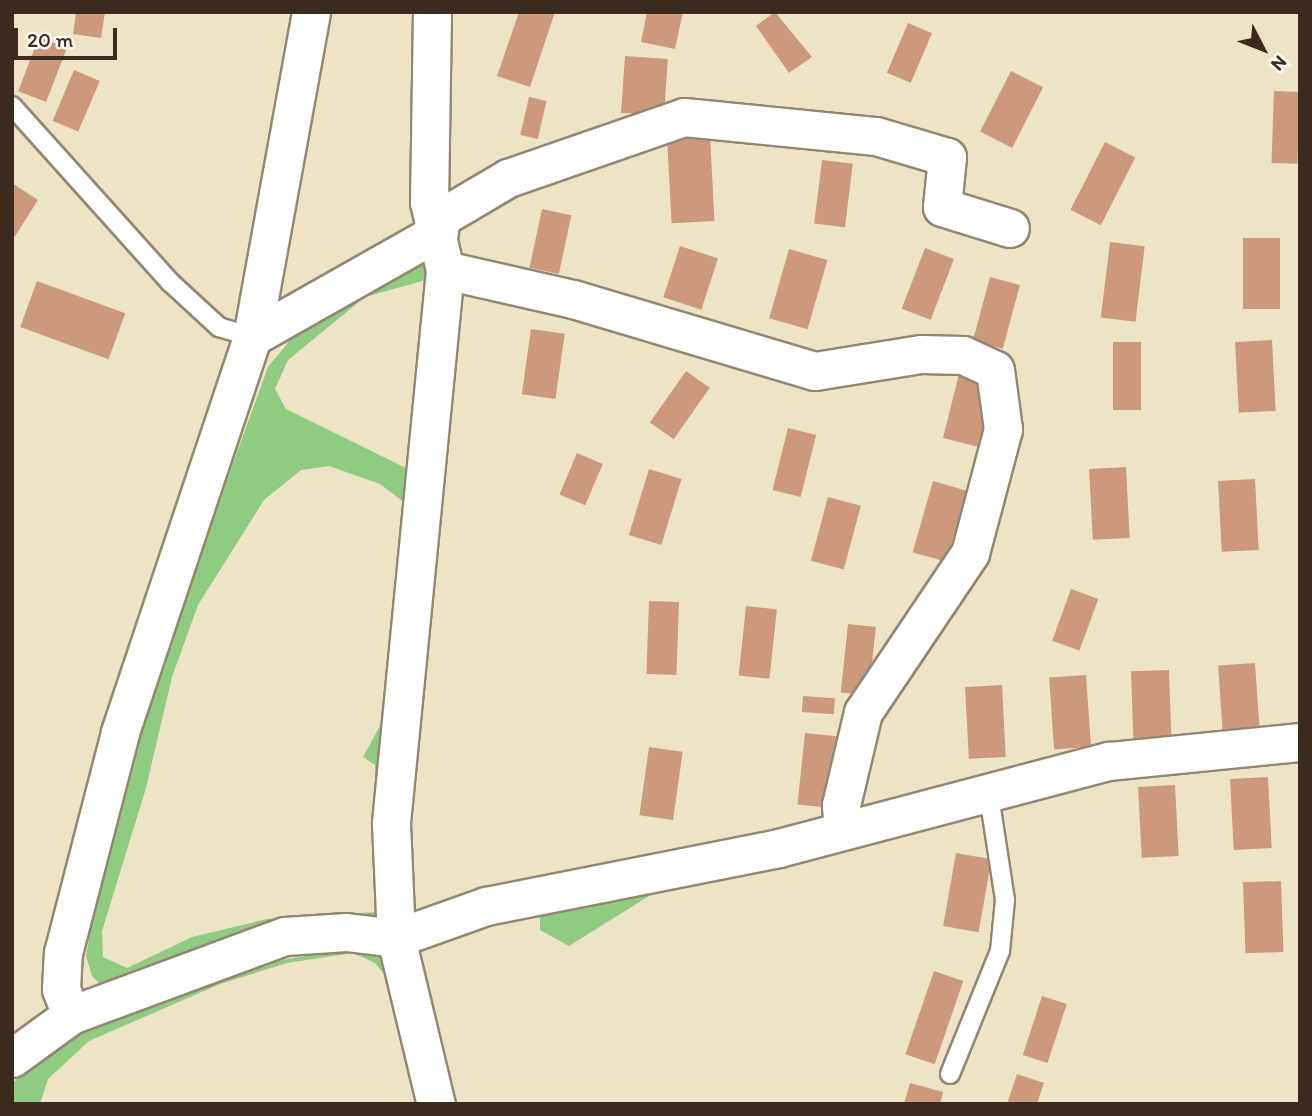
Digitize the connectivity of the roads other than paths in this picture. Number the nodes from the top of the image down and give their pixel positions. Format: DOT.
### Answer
graph roads {
  1 [pos="311,12"];
  2 [pos="432,12"];
  3 [pos="12,106"];
  4 [pos="437,226"];
  5 [pos="1010,228"];
  6 [pos="445,270"];
  7 [pos="252,337"];
  8 [pos="1300,742"];
  9 [pos="989,796"];
  10 [pos="844,831"];
  11 [pos="396,938"];
  12 [pos="71,1015"];
  13 [pos="12,1058"];
  14 [pos="950,1074"];
  15 [pos="436,1104"];
  1 -- 7 [label="street"];
  2 -- 4 [label="street"];
  3 -- 7 [label="lane"];
  4 -- 5 [label="street"];
  4 -- 6 [label="street"];
  4 -- 7 [label="street"];
  6 -- 10 [label="street"];
  6 -- 11 [label="street"];
  7 -- 12 [label="street"];
  8 -- 9 [label="street"];
  9 -- 10 [label="street"];
  9 -- 14 [label="lane"];
  10 -- 11 [label="street"];
  11 -- 12 [label="street"];
  11 -- 15 [label="street"];
  12 -- 13 [label="street"];
}
